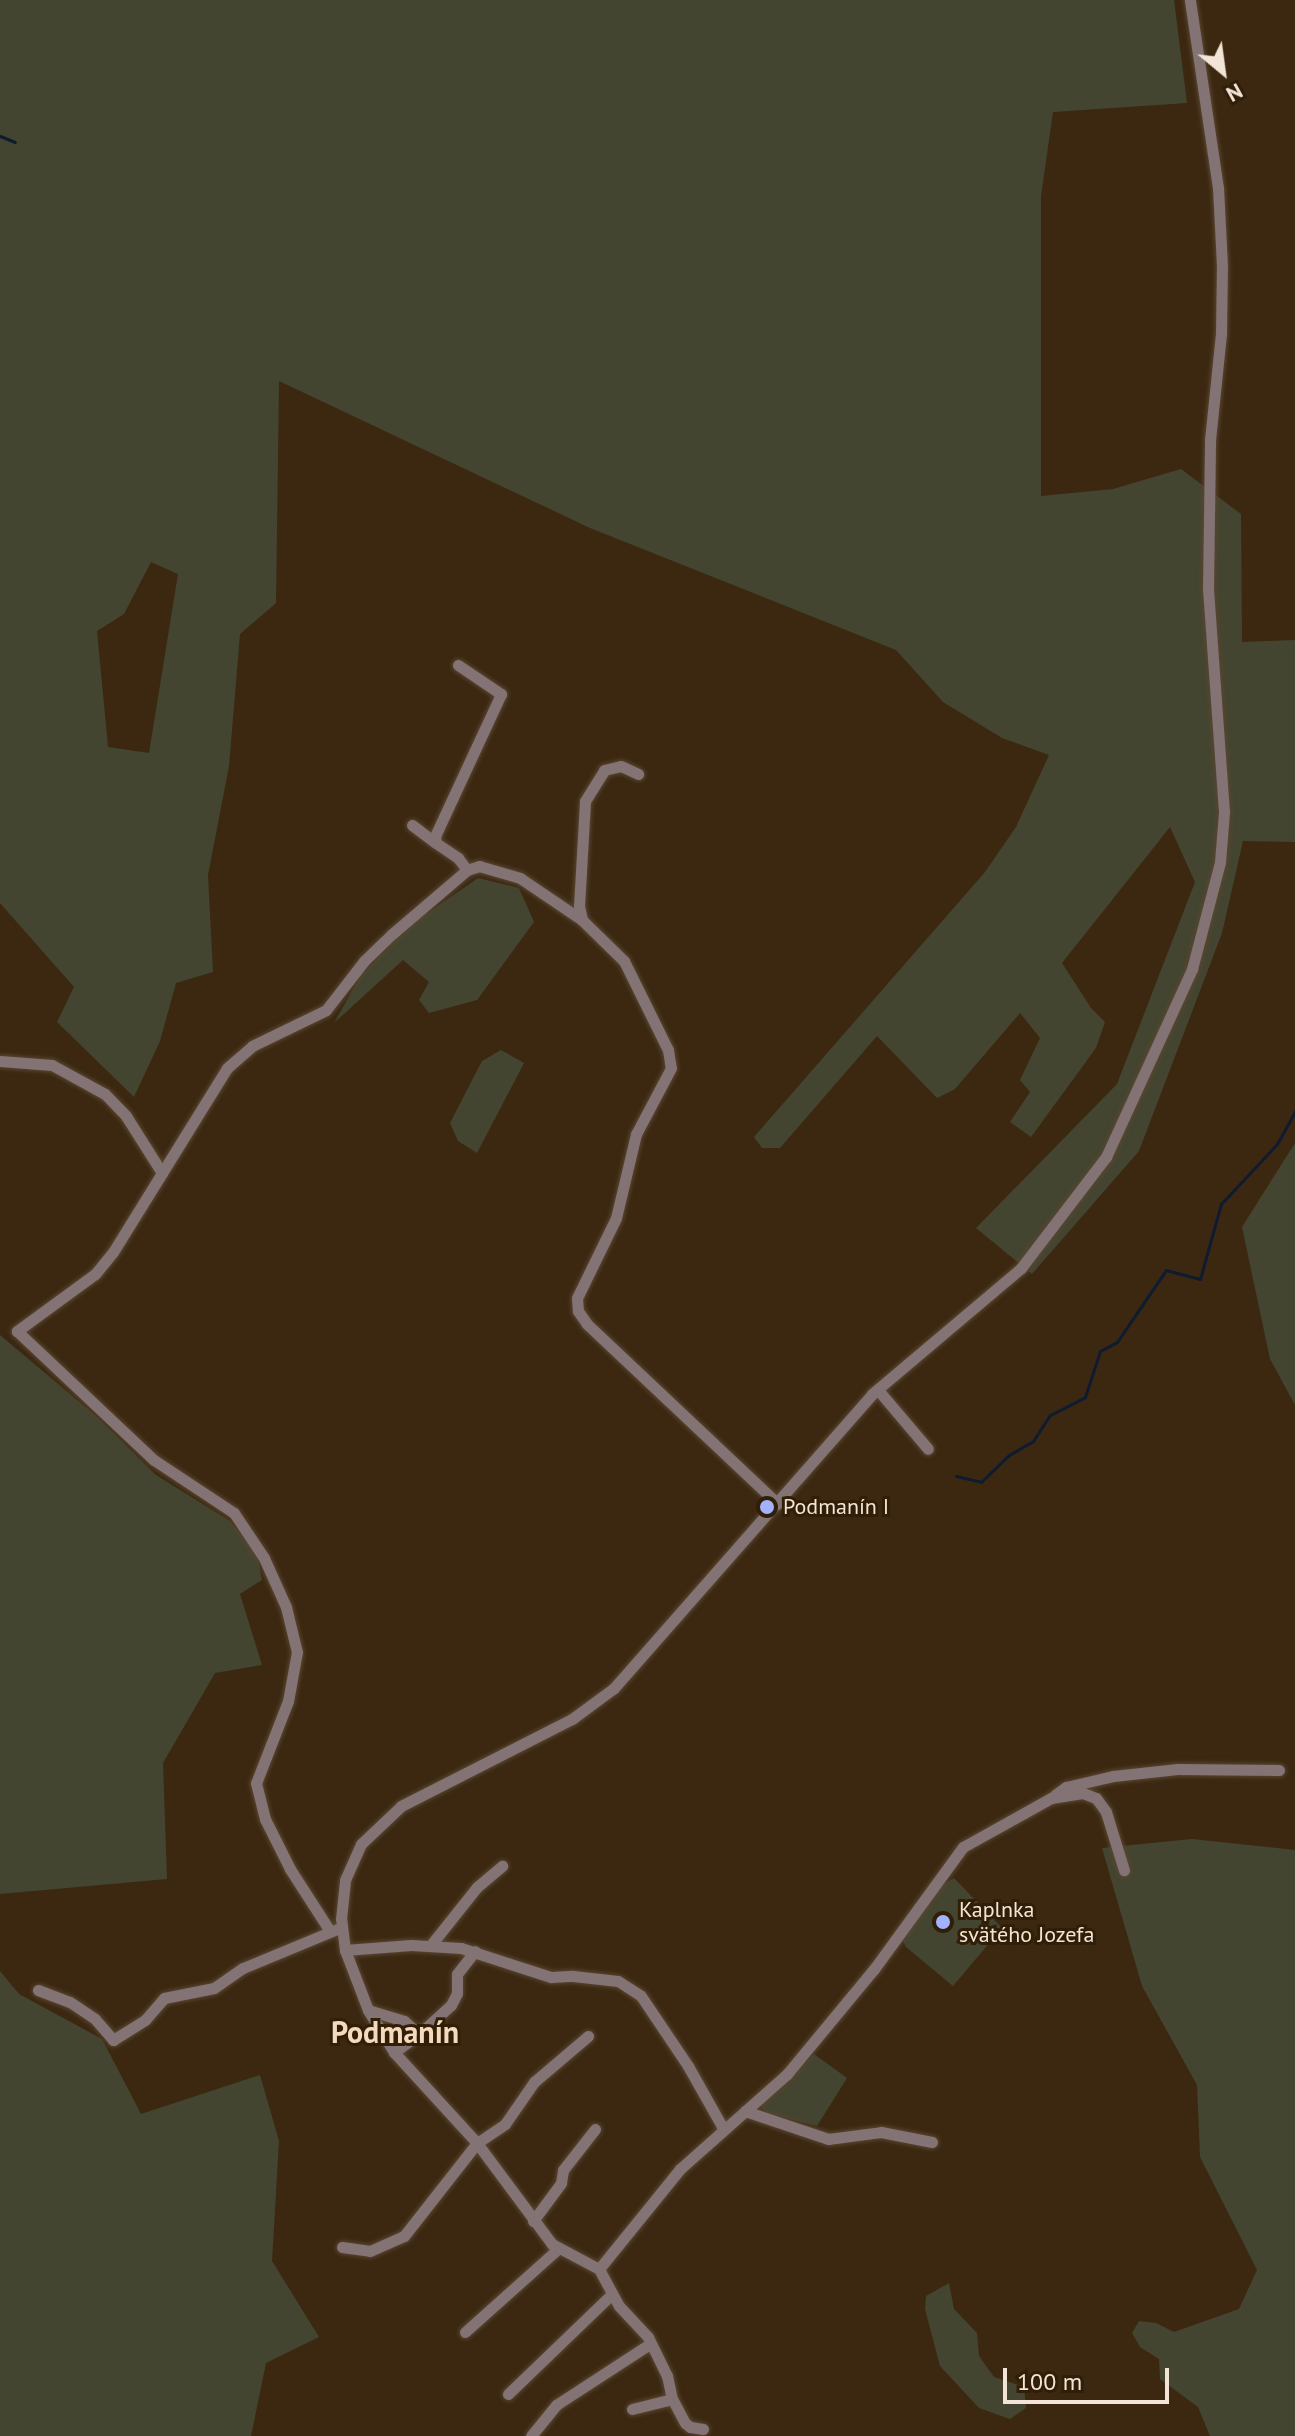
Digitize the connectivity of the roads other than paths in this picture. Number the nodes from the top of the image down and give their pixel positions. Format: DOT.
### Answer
graph roads {
  1 [pos="1190,0"];
  2 [pos="458,665"];
  3 [pos="638,774"];
  4 [pos="412,825"];
  5 [pos="436,843"];
  6 [pos="467,870"];
  7 [pos="582,920"];
  8 [pos="0,1061"];
  9 [pos="162,1173"];
  10 [pos="878,1390"];
  11 [pos="928,1449"];
  12 [pos="778,1504"];
  13 [pos="1279,1770"];
  14 [pos="1051,1798"];
  15 [pos="502,1866"];
  16 [pos="1124,1870"];
  17 [pos="336,1929"];
  18 [pos="430,1946"];
  19 [pos="345,1950"];
  20 [pos="475,1951"];
  21 [pos="38,1990"];
  22 [pos="368,2010"];
  23 [pos="419,2034"];
  24 [pos="588,2036"];
  25 [pos="394,2052"];
  26 [pos="745,2111"];
  27 [pos="595,2129"];
  28 [pos="724,2130"];
  29 [pos="932,2142"];
  30 [pos="477,2143"];
  31 [pos="533,2221"];
  32 [pos="342,2247"];
  33 [pos="559,2248"];
  34 [pos="599,2269"];
  35 [pos="612,2294"];
  36 [pos="465,2332"];
  37 [pos="651,2343"];
  38 [pos="508,2394"];
  39 [pos="672,2399"];
  40 [pos="632,2409"];
  41 [pos="703,2429"];
  42 [pos="531,2436"];
  1 -- 10 [label="street"];
  2 -- 5 [label="street"];
  3 -- 7 [label="street"];
  4 -- 5 [label="street"];
  5 -- 6 [label="street"];
  6 -- 7 [label="street"];
  6 -- 9 [label="street"];
  7 -- 12 [label="street"];
  8 -- 9 [label="street"];
  9 -- 17 [label="street"];
  10 -- 11 [label="street"];
  10 -- 12 [label="street"];
  12 -- 17 [label="street"];
  13 -- 14 [label="street"];
  14 -- 16 [label="street"];
  14 -- 26 [label="street"];
  15 -- 18 [label="street"];
  17 -- 19 [label="street"];
  17 -- 21 [label="street"];
  18 -- 19 [label="street"];
  18 -- 20 [label="street"];
  19 -- 22 [label="street"];
  20 -- 23 [label="street"];
  20 -- 28 [label="street"];
  22 -- 23 [label="street"];
  22 -- 25 [label="street"];
  23 -- 25 [label="street"];
  24 -- 30 [label="street"];
  25 -- 30 [label="street"];
  26 -- 28 [label="street"];
  26 -- 29 [label="street"];
  27 -- 31 [label="street"];
  28 -- 34 [label="street"];
  30 -- 31 [label="street"];
  30 -- 32 [label="street"];
  31 -- 33 [label="street"];
  33 -- 34 [label="street"];
  33 -- 36 [label="street"];
  34 -- 35 [label="street"];
  35 -- 37 [label="street"];
  35 -- 38 [label="street"];
  37 -- 39 [label="street"];
  37 -- 42 [label="street"];
  39 -- 40 [label="street"];
  39 -- 41 [label="street"];
}
